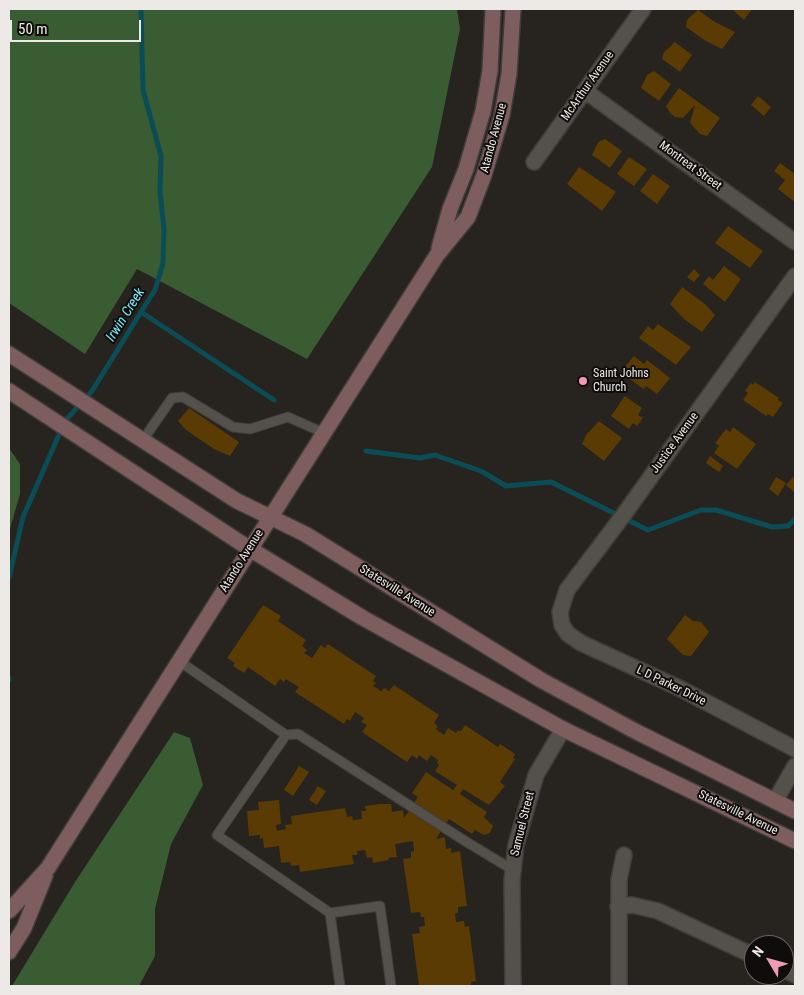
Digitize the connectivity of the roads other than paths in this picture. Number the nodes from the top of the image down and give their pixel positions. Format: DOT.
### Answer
graph roads {
  1 [pos="493,9"];
  2 [pos="513,9"];
  3 [pos="643,9"];
  4 [pos="585,91"];
  5 [pos="534,162"];
  6 [pos="795,242"];
  7 [pos="437,255"];
  8 [pos="795,276"];
  9 [pos="9,354"];
  10 [pos="9,391"];
  11 [pos="324,433"];
  12 [pos="144,440"];
  13 [pos="270,517"];
  14 [pos="250,549"];
  15 [pos="560,612"];
  16 [pos="179,661"];
  17 [pos="563,729"];
  18 [pos="286,735"];
  19 [pos="795,749"];
  20 [pos="795,766"];
  21 [pos="775,801"];
  22 [pos="795,811"];
  23 [pos="795,840"];
  24 [pos="624,855"];
  25 [pos="48,868"];
  26 [pos="513,870"];
  27 [pos="618,907"];
  28 [pos="9,912"];
  29 [pos="330,913"];
  30 [pos="744,951"];
  31 [pos="9,952"];
  32 [pos="340,986"];
  33 [pos="391,986"];
  34 [pos="513,986"];
  35 [pos="619,986"];
  1 -- 7 [label="main road, Atando Avenue"];
  2 -- 7 [label="main road, Atando Avenue"];
  3 -- 4 [label="street, McArthur Avenue"];
  4 -- 5 [label="street, McArthur Avenue"];
  4 -- 6 [label="street, Montreat Street"];
  7 -- 11 [label="main road, Atando Avenue"];
  8 -- 15 [label="street, Justice Avenue"];
  9 -- 12 [label="main road, Statesville Avenue"];
  10 -- 14 [label="main road, Statesville Avenue"];
  11 -- 12 [label="lane"];
  11 -- 13 [label="main road, Atando Avenue"];
  12 -- 13 [label="main road, Statesville Avenue"];
  13 -- 14 [label="main road, Atando Avenue"];
  13 -- 21 [label="main road, Statesville Avenue"];
  14 -- 16 [label="main road, Atando Avenue"];
  14 -- 17 [label="main road, Statesville Avenue"];
  15 -- 19 [label="street, L D Parker Drive"];
  16 -- 18 [label="lane"];
  16 -- 25 [label="main road, Atando Avenue"];
  17 -- 23 [label="main road, Statesville Avenue"];
  17 -- 26 [label="street, Samuel Street"];
  18 -- 26 [label="lane"];
  18 -- 29 [label="lane"];
  20 -- 21 [label="street"];
  21 -- 22 [label="main road, Statesville Avenue"];
  24 -- 27 [label="street"];
  25 -- 28 [label="main road, Atando Avenue"];
  25 -- 31 [label="main road, Atando Avenue"];
  26 -- 34 [label="street, Samuel Street"];
  27 -- 30 [label="street"];
  27 -- 35 [label="street"];
  29 -- 32 [label="lane"];
  29 -- 33 [label="lane"];
}
